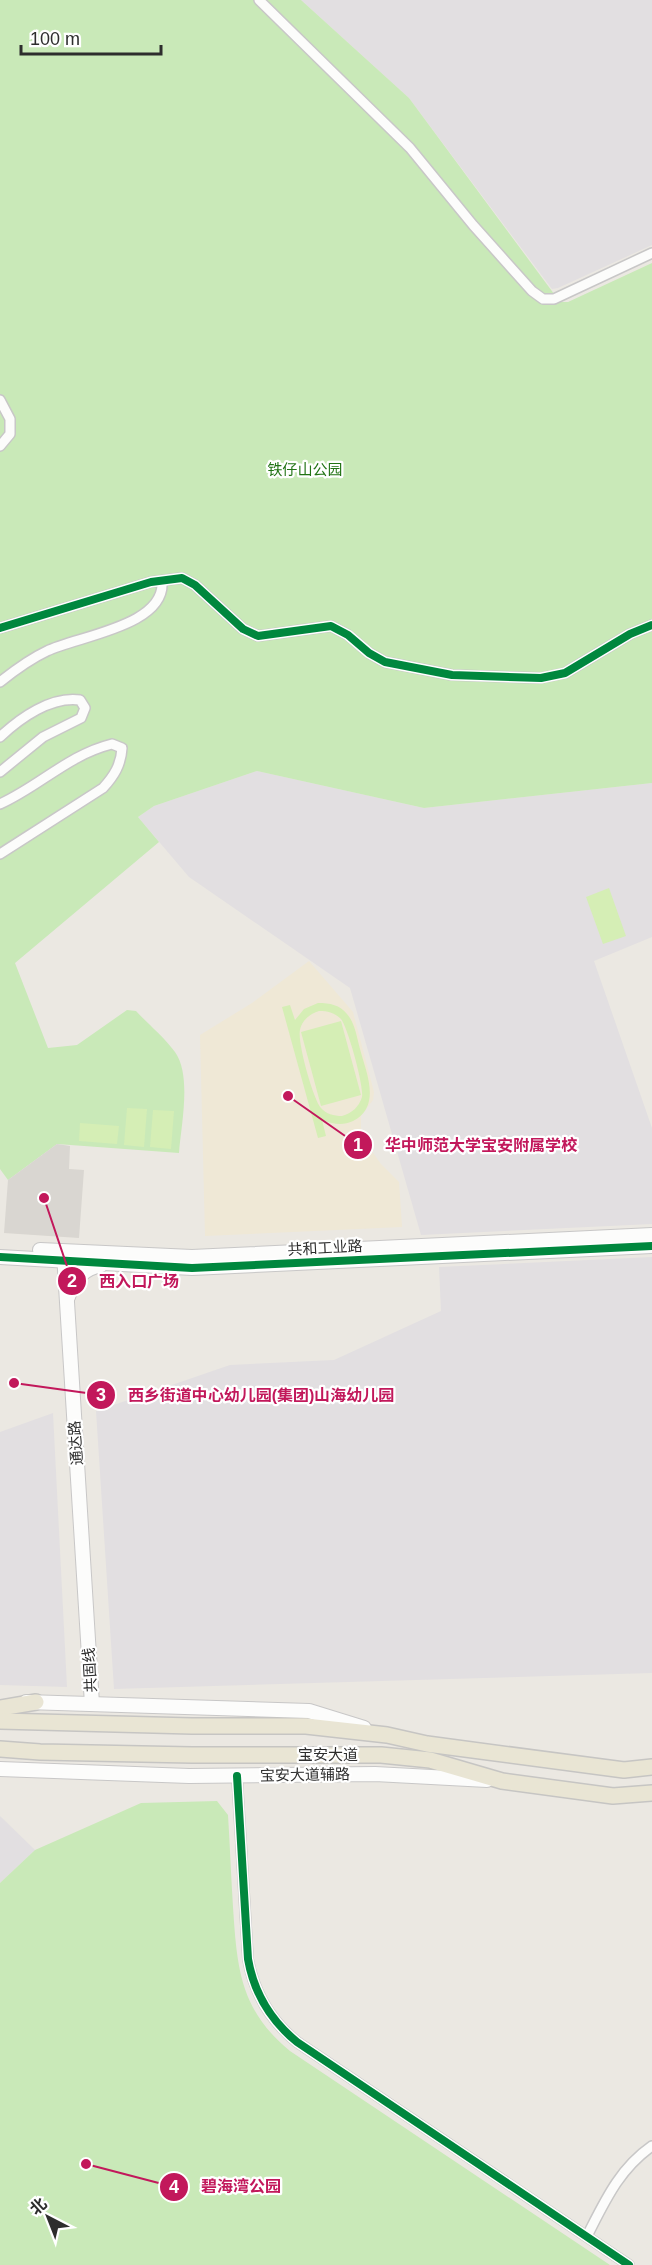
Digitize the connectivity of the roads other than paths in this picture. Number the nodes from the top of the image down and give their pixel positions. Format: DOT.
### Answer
graph roads {
  1 [pos="259,0"];
  2 [pos="652,253"];
  3 [pos="0,400"];
  4 [pos="0,446"];
  5 [pos="163,586"];
  6 [pos="652,625"];
  7 [pos="0,628"];
  8 [pos="0,682"];
  9 [pos="0,737"];
  10 [pos="0,772"];
  11 [pos="0,804"];
  12 [pos="0,854"];
  13 [pos="652,1235"];
  14 [pos="652,1246"];
  15 [pos="0,1248"];
  16 [pos="64,1256"];
  17 [pos="0,1257"];
  18 [pos="117,1263"];
  19 [pos="68,1311"];
  20 [pos="88,1635"];
  21 [pos="0,1702"];
  22 [pos="36,1702"];
  23 [pos="92,1704"];
  24 [pos="0,1707"];
  25 [pos="0,1721"];
  26 [pos="387,1735"];
  27 [pos="0,1749"];
  28 [pos="652,1767"];
  29 [pos="0,1769"];
  30 [pos="237,1776"];
  31 [pos="502,1781"];
  32 [pos="652,1793"];
  33 [pos="652,2146"];
  34 [pos="587,2236"];
  35 [pos="629,2265"];
  1 -- 2 [label="street"];
  3 -- 4 [label="street"];
  5 -- 6 [label="street"];
  5 -- 7 [label="street"];
  5 -- 8 [label="street"];
  9 -- 10 [label="street"];
  11 -- 12 [label="street"];
  13 -- 16 [label="street, 共和工业路"];
  14 -- 18 [label="street, 共和工业路"];
  15 -- 16 [label="street, 共和工业路"];
  16 -- 17 [label="street, 共和工业路"];
  16 -- 18 [label="street, 共和工业路"];
  16 -- 19 [label="street, 通达路"];
  18 -- 19 [label="street"];
  19 -- 20 [label="street, 通达路"];
  20 -- 23 [label="street, 共固线"];
  21 -- 22 [label="street"];
  22 -- 23 [label="street"];
  22 -- 24 [label="main road"];
  23 -- 26 [label="street"];
  25 -- 26 [label="main road, 宝安大道"];
  26 -- 28 [label="main road, 宝安大道"];
  27 -- 31 [label="main road, 宝安大道"];
  29 -- 30 [label="street, 宝安大道辅路"];
  30 -- 31 [label="street, 宝安大道辅路"];
  30 -- 34 [label="street"];
  31 -- 32 [label="main road, 宝安大道"];
  33 -- 34 [label="street"];
  34 -- 35 [label="street"];
}
